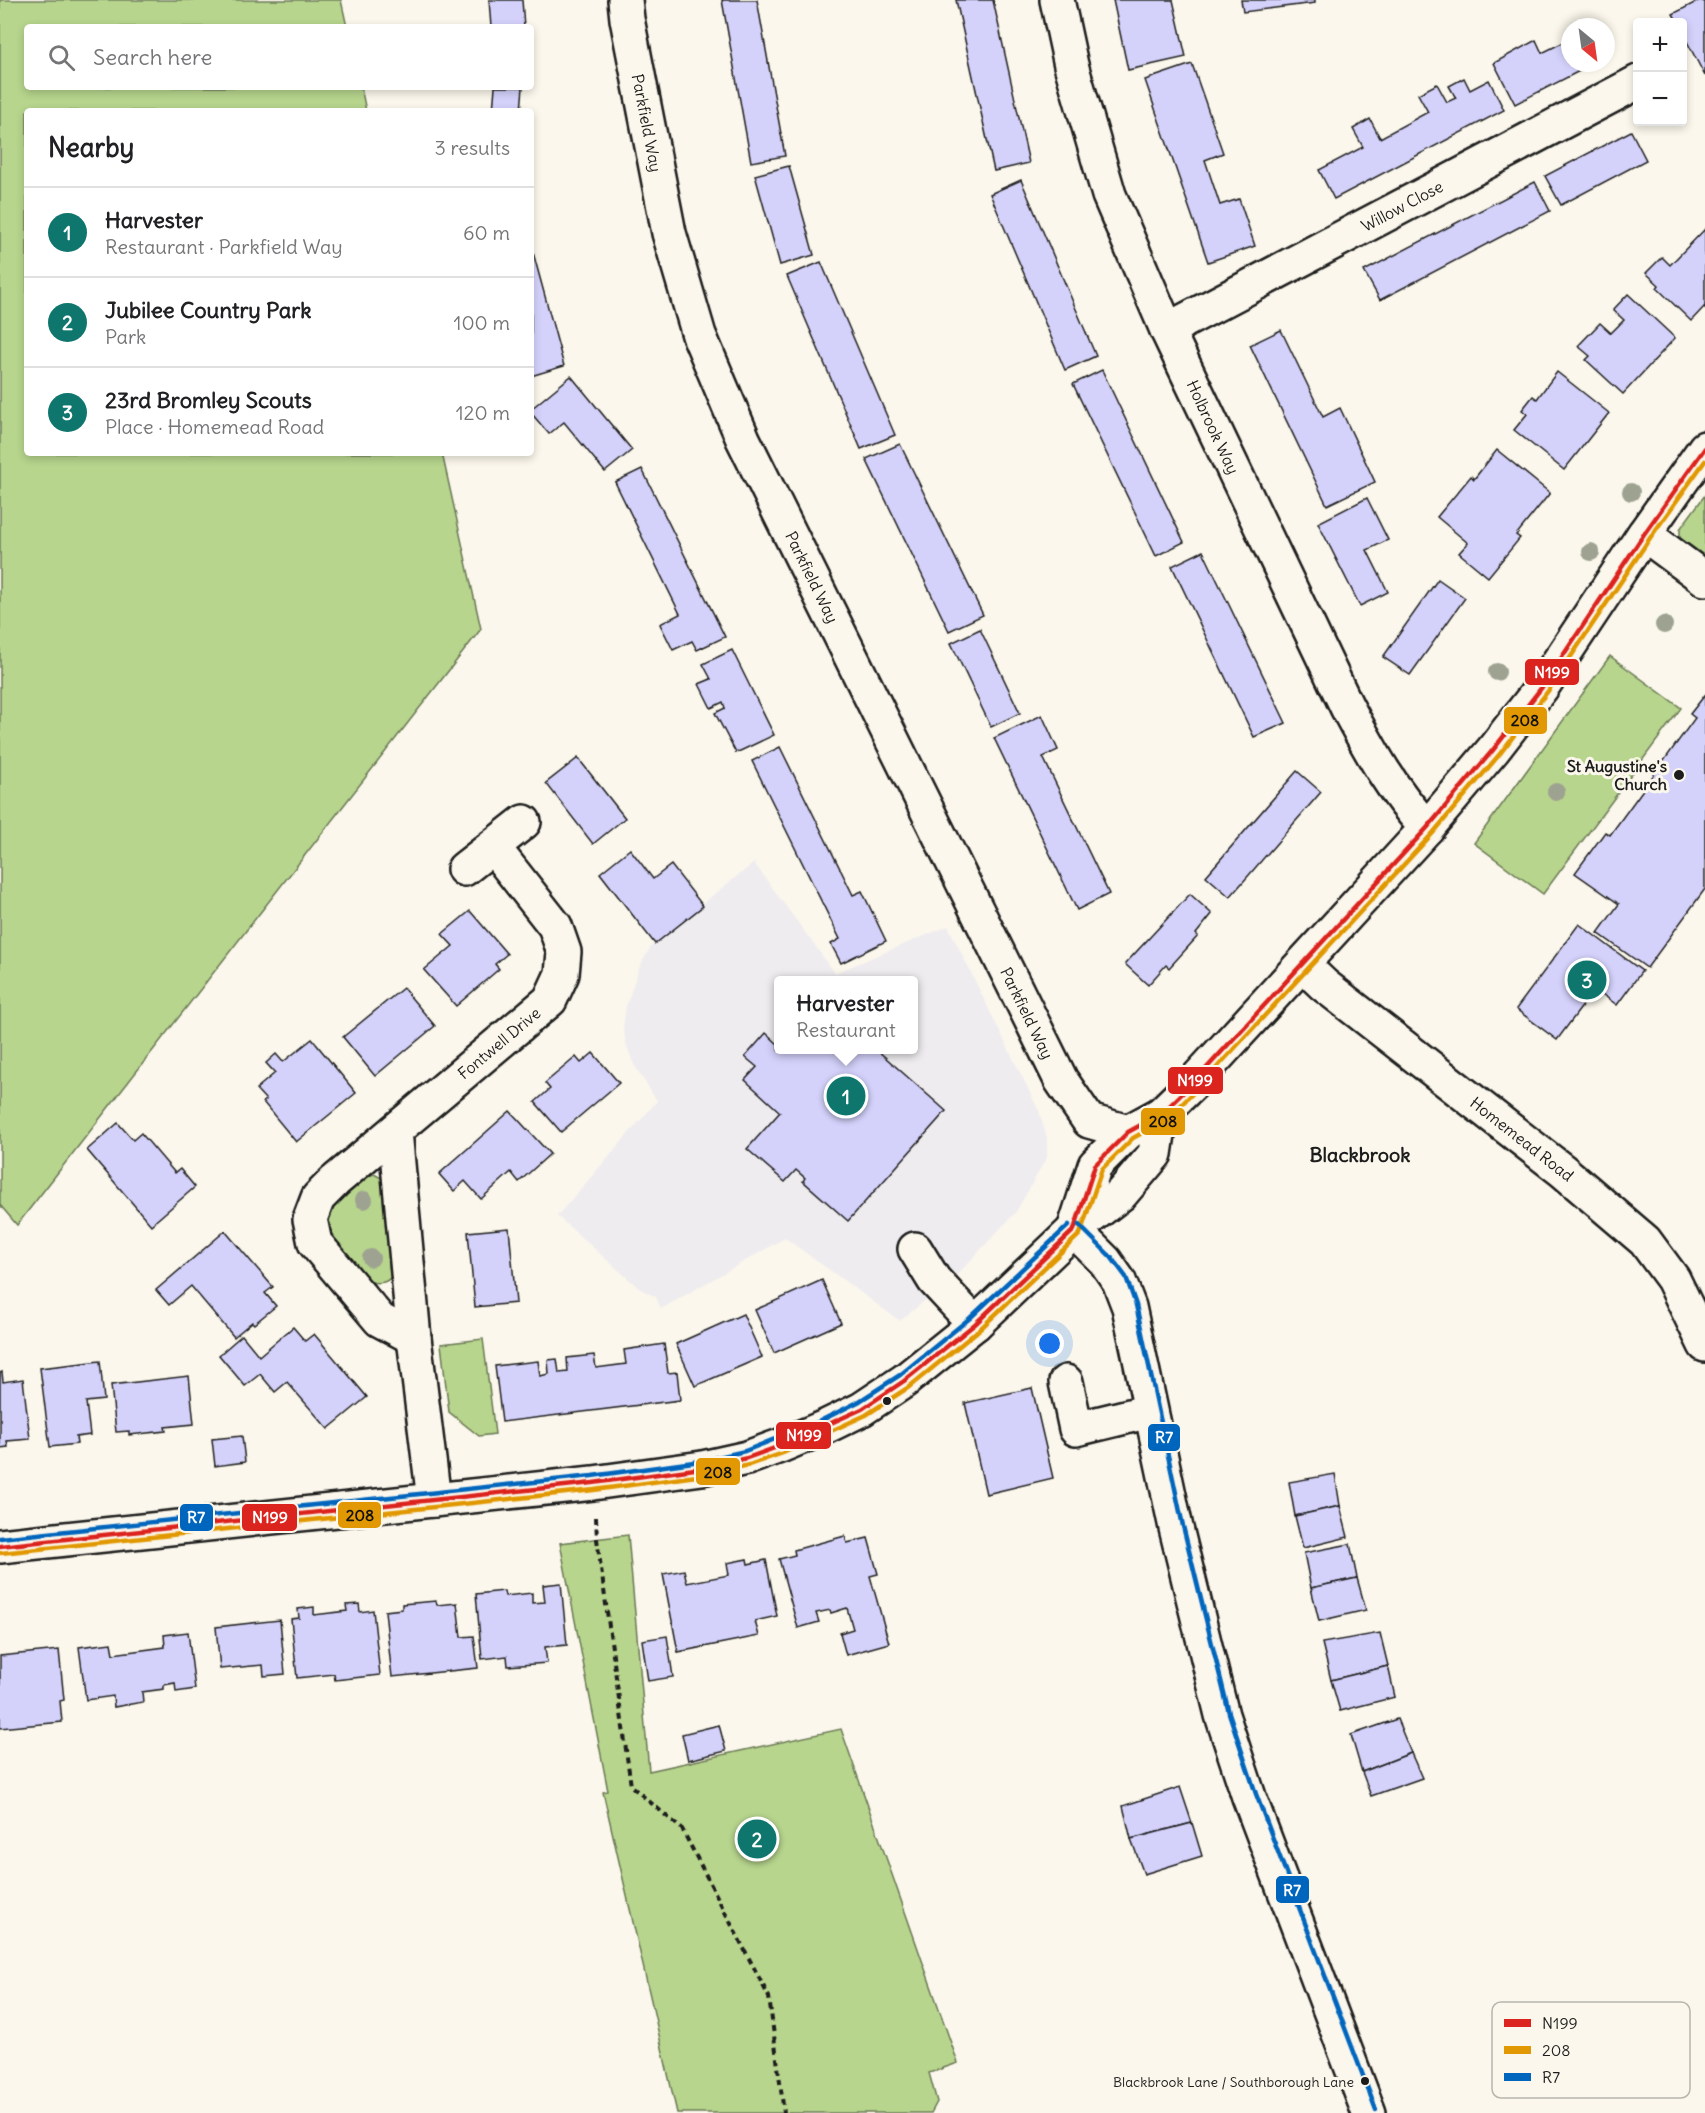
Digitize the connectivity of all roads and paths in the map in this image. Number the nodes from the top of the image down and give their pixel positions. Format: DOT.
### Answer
graph roads {
  1 [pos="625,0"];
  2 [pos="1057,0"];
  3 [pos="1633,85"];
  4 [pos="1167,330"];
  5 [pos="1705,448"];
  6 [pos="1644,534"];
  7 [pos="1705,579"];
  8 [pos="524,822"];
  9 [pos="1427,828"];
  10 [pos="493,847"];
  11 [pos="464,869"];
  12 [pos="1303,964"];
  13 [pos="1161,1114"];
  14 [pos="1089,1121"];
  15 [pos="395,1131"];
  16 [pos="1128,1132"];
  17 [pos="1074,1230"];
  18 [pos="915,1249"];
  19 [pos="975,1324"];
  20 [pos="414,1338"];
  21 [pos="1705,1345"];
  22 [pos="1066,1382"];
  23 [pos="1150,1410"];
  24 [pos="593,1483"];
  25 [pos="434,1500"];
  26 [pos="0,1546"];
  27 [pos="784,2113"];
  28 [pos="1369,2113"];
  1 -- 14 [label="street, Parkfield Way"];
  2 -- 4 [label="street, Holbrook Way"];
  3 -- 4 [label="street, Willow Close"];
  4 -- 9 [label="street, Holbrook Way"];
  5 -- 6 [label="street"];
  6 -- 7 [label="street"];
  6 -- 9 [label="street"];
  8 -- 10 [label="street"];
  9 -- 12 [label="street"];
  10 -- 11 [label="street"];
  10 -- 15 [label="street, Fontwell Drive"];
  12 -- 13 [label="street"];
  12 -- 21 [label="street, Homemead Road"];
  13 -- 16 [label="street"];
  13 -- 17 [label="street"];
  14 -- 16 [label="street"];
  14 -- 17 [label="street"];
  15 -- 20 [label="street"];
  15 -- 20 [label="street, Fontwell Drive"];
  16 -- 17 [label="street"];
  17 -- 19 [label="street"];
  17 -- 23 [label="street"];
  18 -- 19 [label="street"];
  19 -- 24 [label="street"];
  20 -- 25 [label="street"];
  22 -- 23 [label="street"];
  23 -- 28 [label="street"];
  24 -- 25 [label="street"];
  24 -- 27 [label="path"];
  25 -- 26 [label="street"];
}
